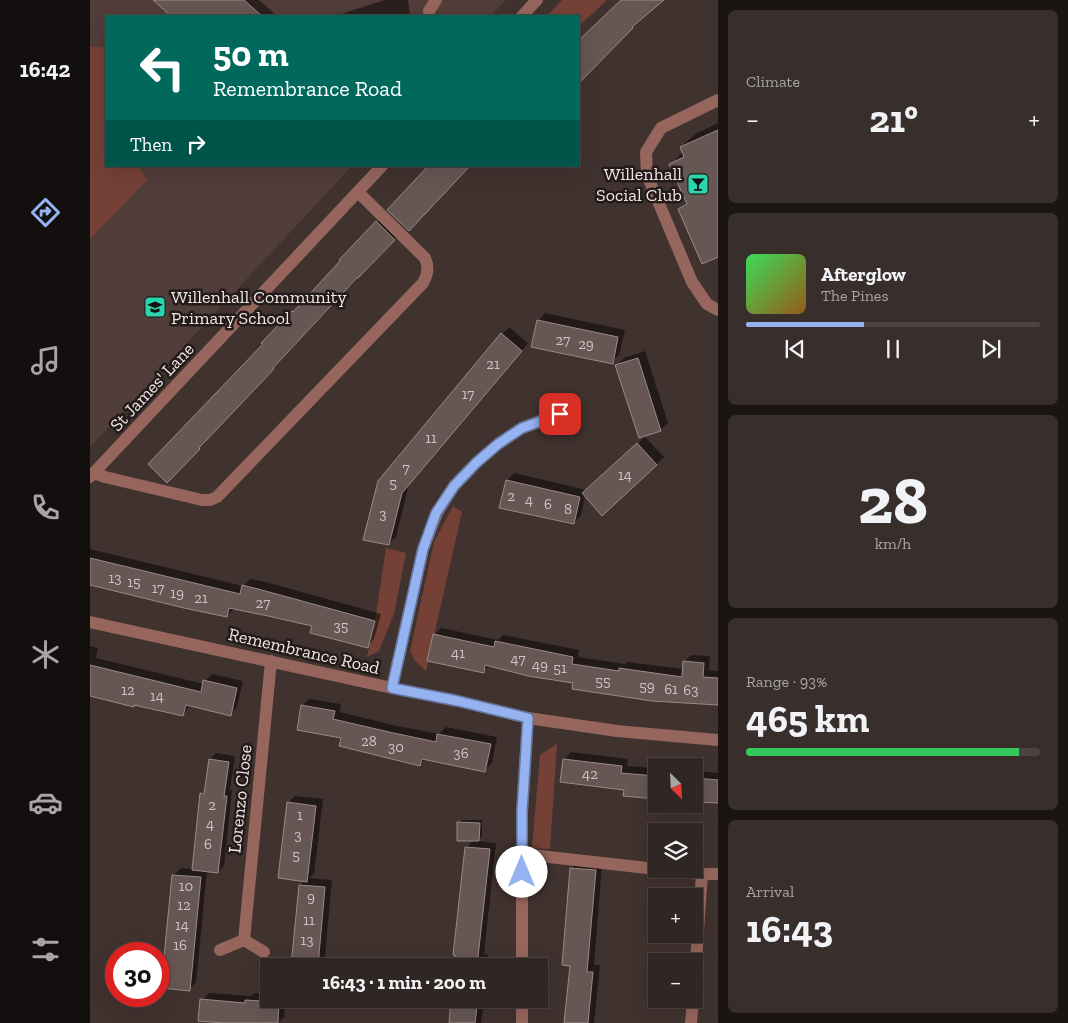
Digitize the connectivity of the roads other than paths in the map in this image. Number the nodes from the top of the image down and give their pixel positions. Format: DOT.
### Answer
graph roads {
  1 [pos="436,0"];
  2 [pos="537,0"];
  3 [pos="429,11"];
  4 [pos="523,15"];
  5 [pos="718,100"];
  6 [pos="381,167"];
  7 [pos="358,192"];
  8 [pos="718,310"];
  9 [pos="560,414"];
  10 [pos="92,475"];
  11 [pos="90,622"];
  12 [pos="271,661"];
  13 [pos="392,688"];
  14 [pos="528,718"];
  15 [pos="718,740"];
  16 [pos="522,854"];
  17 [pos="648,868"];
  18 [pos="703,874"];
  19 [pos="718,874"];
  20 [pos="702,878"];
  21 [pos="244,940"];
  22 [pos="220,950"];
  23 [pos="264,952"];
  24 [pos="697,953"];
  25 [pos="522,958"];
  26 [pos="522,1008"];
  27 [pos="692,1008"];
  28 [pos="522,1023"];
  29 [pos="691,1023"];
  1 -- 3 [label="street"];
  2 -- 4 [label="street"];
  5 -- 8 [label="street"];
  6 -- 7 [label="street, St James' Lane"];
  7 -- 10 [label="street, St James' Lane"];
  7 -- 10 [label="street"];
  9 -- 13 [label="street"];
  11 -- 12 [label="street, Remembrance Road"];
  12 -- 13 [label="street, Remembrance Road"];
  12 -- 21 [label="street, Lorenzo Close"];
  13 -- 14 [label="street, Remembrance Road"];
  14 -- 15 [label="street, Remembrance Road"];
  14 -- 16 [label="street"];
  16 -- 17 [label="street"];
  16 -- 25 [label="street"];
  18 -- 19 [label="street"];
  20 -- 24 [label="street"];
  21 -- 22 [label="street"];
  21 -- 23 [label="street"];
  26 -- 28 [label="street"];
  27 -- 29 [label="street"];
}
